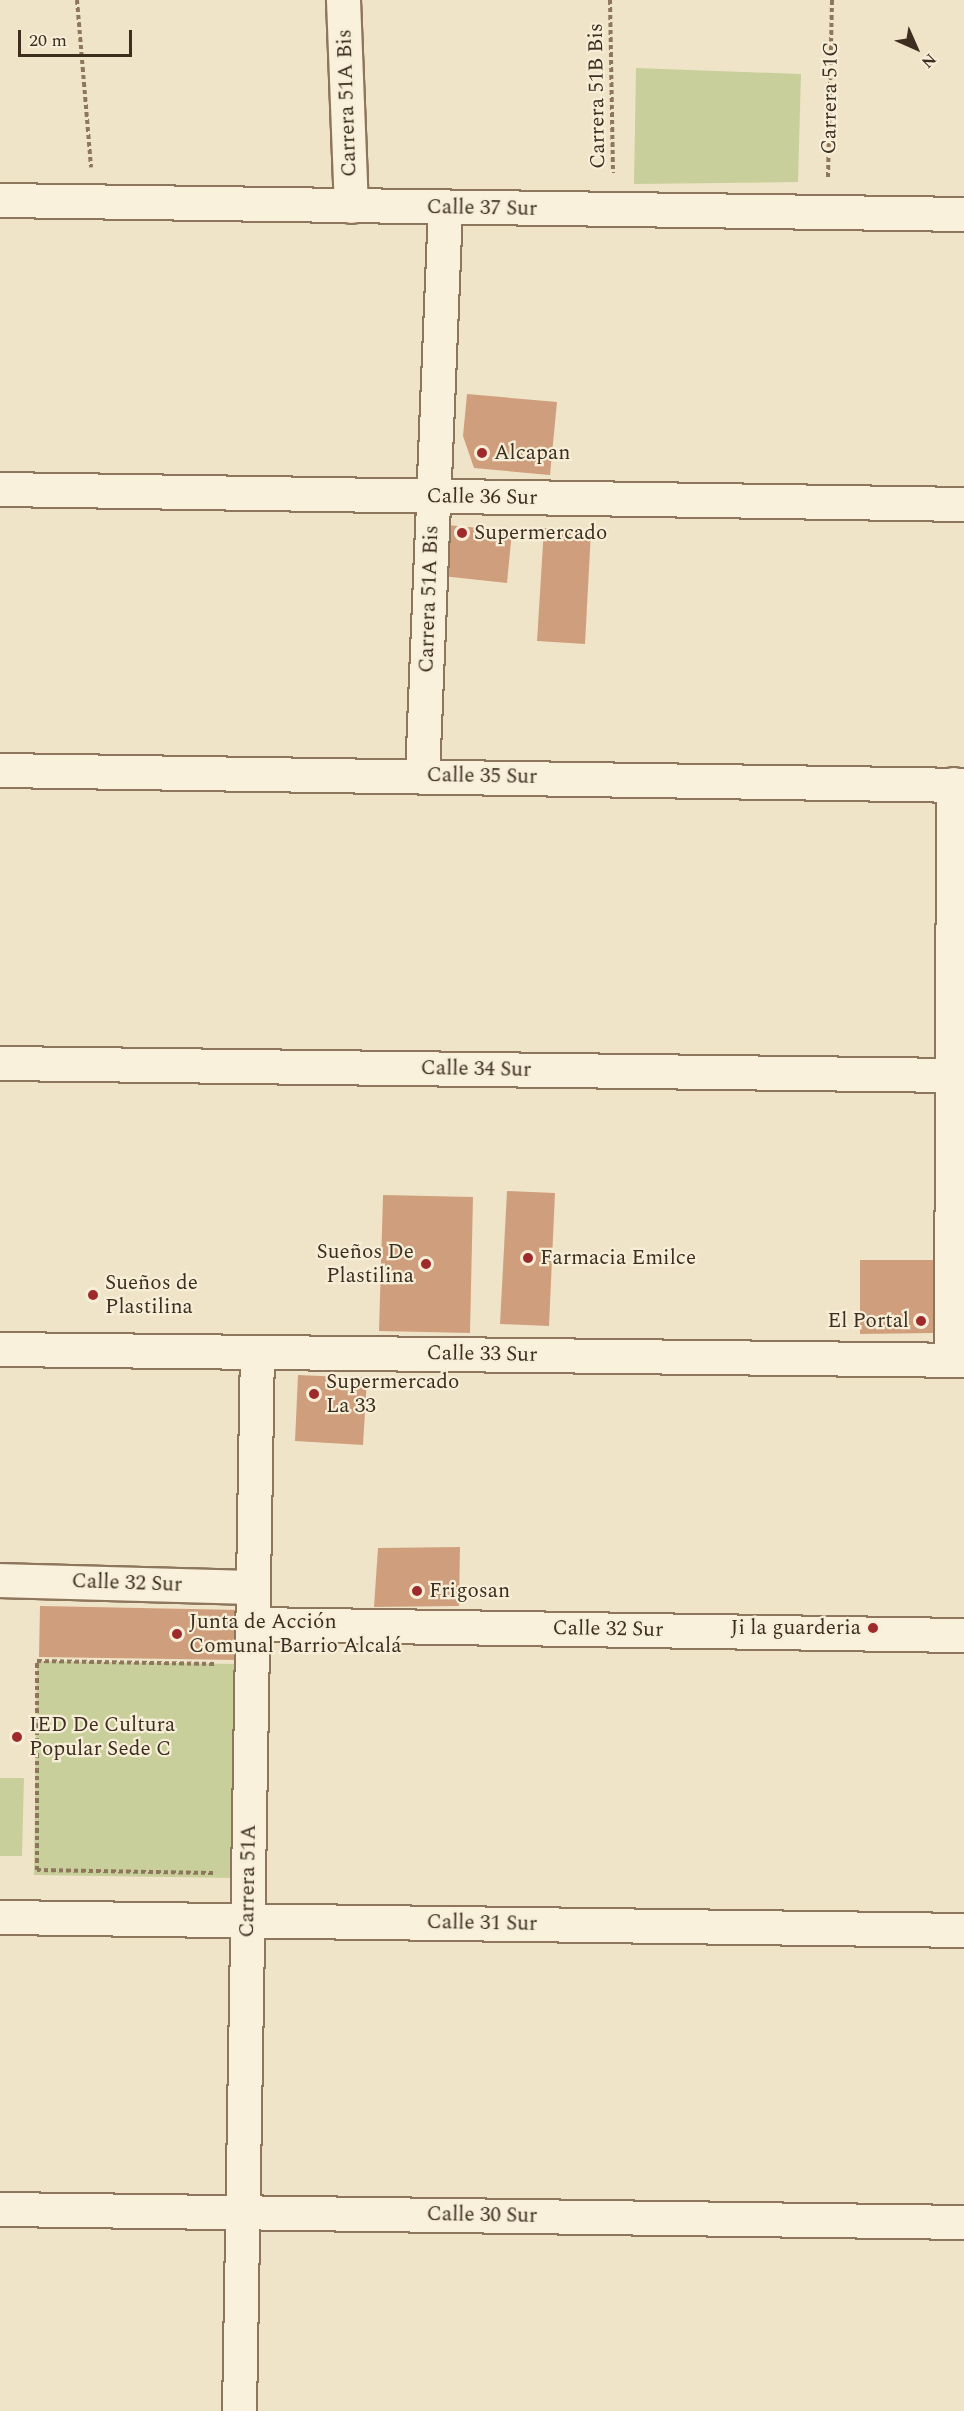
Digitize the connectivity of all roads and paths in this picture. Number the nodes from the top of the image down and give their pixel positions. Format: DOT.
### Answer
graph roads {
  1 [pos="77,0"];
  2 [pos="343,0"];
  3 [pos="610,0"];
  4 [pos="832,0"];
  5 [pos="92,179"];
  6 [pos="613,180"];
  7 [pos="828,184"];
  8 [pos="0,200"];
  9 [pos="351,206"];
  10 [pos="445,208"];
  11 [pos="964,214"];
  12 [pos="0,489"];
  13 [pos="433,497"];
  14 [pos="964,504"];
  15 [pos="0,770"];
  16 [pos="422,776"];
  17 [pos="959,784"];
  18 [pos="0,1064"];
  19 [pos="952,1075"];
  20 [pos="0,1349"];
  21 [pos="257,1352"];
  22 [pos="958,1360"];
  23 [pos="0,1580"];
  24 [pos="253,1587"];
  25 [pos="253,1624"];
  26 [pos="964,1635"];
  27 [pos="217,1664"];
  28 [pos="228,1664"];
  29 [pos="216,1676"];
  30 [pos="213,1862"];
  31 [pos="0,1917"];
  32 [pos="247,1920"];
  33 [pos="964,1930"];
  34 [pos="0,2209"];
  35 [pos="243,2212"];
  36 [pos="964,2222"];
  37 [pos="239,2411"];
  1 -- 5 [label="path"];
  2 -- 9 [label="street, Carrera 51A Bis"];
  3 -- 6 [label="path, Carrera 51B Bis"];
  4 -- 7 [label="path, Carrera 51C"];
  8 -- 9 [label="street, Calle 37 Sur"];
  9 -- 10 [label="street, Calle 37 Sur"];
  10 -- 11 [label="street, Calle 37 Sur"];
  10 -- 13 [label="street, Carrera 51A Bis"];
  12 -- 13 [label="street, Calle 36 Sur"];
  13 -- 14 [label="street, Calle 36 Sur"];
  13 -- 16 [label="street, Carrera 51A Bis"];
  15 -- 16 [label="street, Calle 35 Sur"];
  16 -- 17 [label="street, Calle 35 Sur"];
  17 -- 19 [label="street"];
  18 -- 19 [label="street, Calle 34 Sur"];
  19 -- 22 [label="street"];
  20 -- 21 [label="street, Calle 33 Sur"];
  21 -- 22 [label="street, Calle 33 Sur"];
  21 -- 24 [label="street, Carrera 51A"];
  23 -- 24 [label="street, Calle 32 Sur"];
  24 -- 25 [label="street, Carrera 51A"];
  25 -- 26 [label="street, Calle 32 Sur"];
  25 -- 32 [label="street, Carrera 51A"];
  27 -- 28 [label="path"];
  27 -- 29 [label="path"];
  27 -- 30 [label="path"];
  31 -- 32 [label="street, Calle 31 Sur"];
  32 -- 33 [label="street, Calle 31 Sur"];
  32 -- 35 [label="street, Carrera 51A"];
  34 -- 35 [label="street, Calle 30 Sur"];
  35 -- 36 [label="street, Calle 30 Sur"];
  35 -- 37 [label="street, Carrera 51A"];
}
